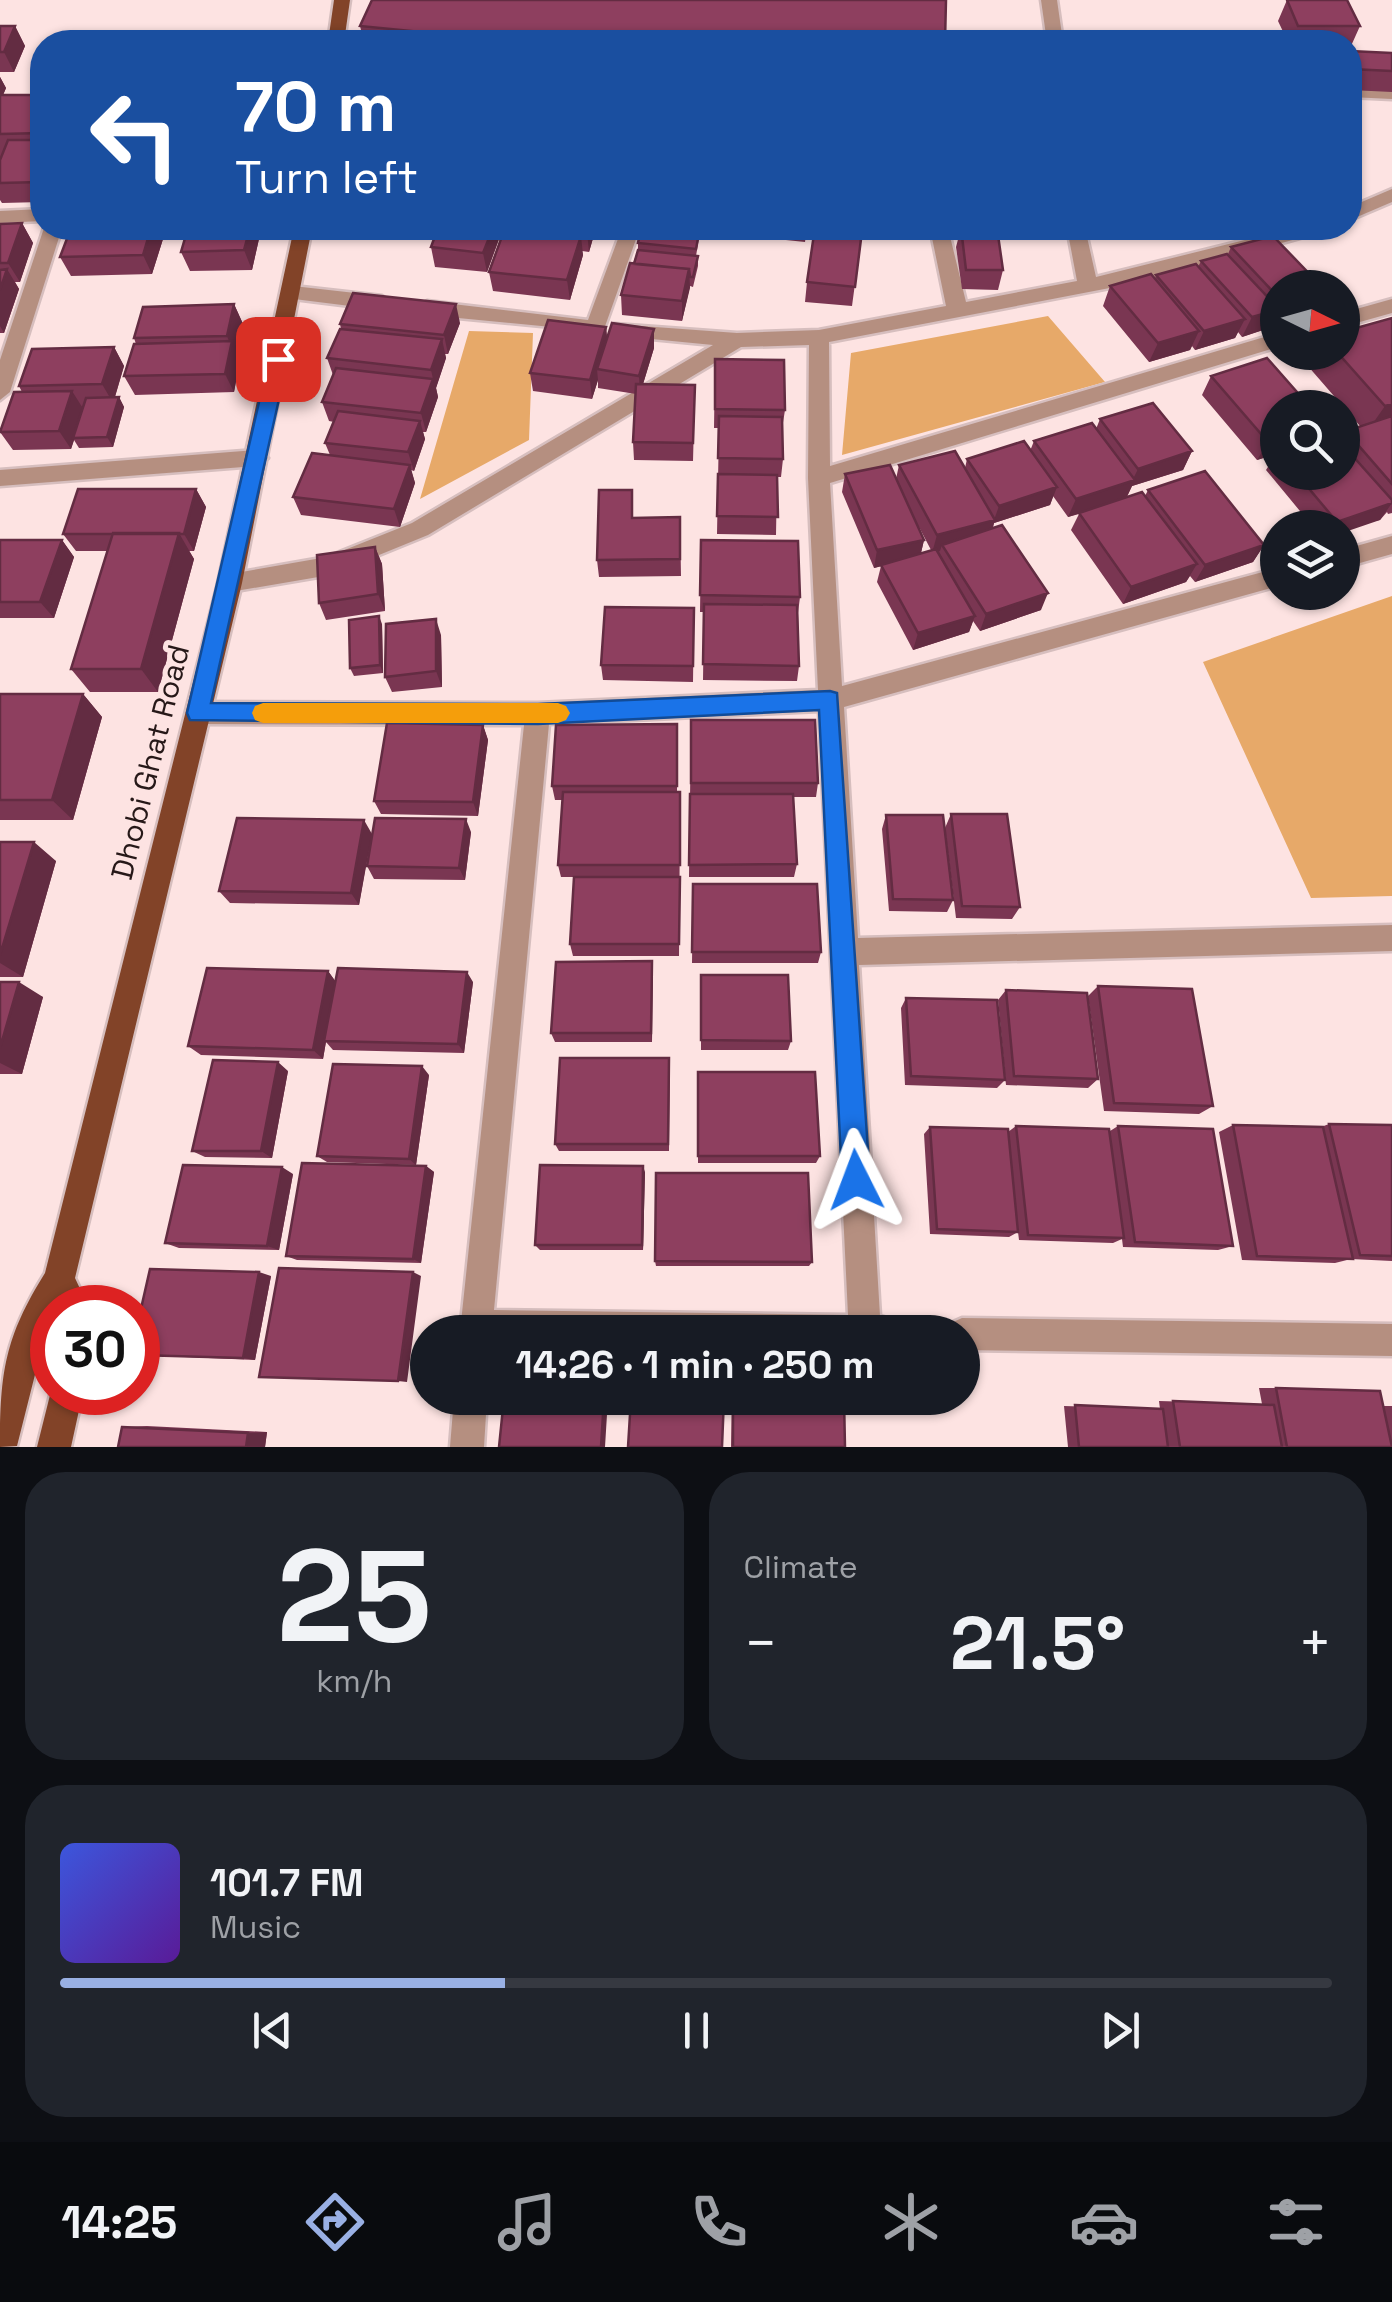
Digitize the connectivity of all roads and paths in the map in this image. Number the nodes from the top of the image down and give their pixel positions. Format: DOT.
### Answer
graph roads {
  1 [pos="342,0"];
  2 [pos="1049,0"];
  3 [pos="338,30"];
  4 [pos="1053,30"];
  5 [pos="1362,93"];
  6 [pos="1392,94"];
  7 [pos="1392,195"];
  8 [pos="1362,209"];
  9 [pos="30,216"];
  10 [pos="0,217"];
  11 [pos="50,240"];
  12 [pos="302,240"];
  13 [pos="627,240"];
  14 [pos="943,240"];
  15 [pos="1079,240"];
  16 [pos="1270,240"];
  17 [pos="1088,285"];
  18 [pos="293,293"];
  19 [pos="1392,306"];
  20 [pos="957,308"];
  21 [pos="1360,315"];
  22 [pos="596,327"];
  23 [pos="819,336"];
  24 [pos="737,340"];
  25 [pos="1260,345"];
  26 [pos="0,392"];
  27 [pos="257,458"];
  28 [pos="0,478"];
  29 [pos="819,478"];
  30 [pos="1392,545"];
  31 [pos="1360,554"];
  32 [pos="1260,582"];
  33 [pos="230,583"];
  34 [pos="830,700"];
  35 [pos="198,713"];
  36 [pos="538,714"];
  37 [pos="1392,938"];
  38 [pos="843,952"];
  39 [pos="68,1285"];
  40 [pos="477,1315"];
  41 [pos="864,1315"];
  42 [pos="30,1330"];
  43 [pos="980,1334"];
  44 [pos="1392,1340"];
  45 [pos="62,1415"];
  46 [pos="470,1415"];
  47 [pos="0,1446"];
  48 [pos="54,1447"];
  49 [pos="467,1447"];
  1 -- 3 [label="main road"];
  2 -- 4 [label="street"];
  5 -- 6 [label="street"];
  7 -- 8 [label="street"];
  9 -- 10 [label="street"];
  11 -- 26 [label="street"];
  12 -- 18 [label="main road, Dhobi Ghat Road"];
  13 -- 22 [label="street"];
  14 -- 20 [label="street"];
  15 -- 17 [label="street"];
  16 -- 17 [label="street"];
  17 -- 20 [label="street"];
  18 -- 22 [label="street"];
  18 -- 27 [label="main road, Dhobi Ghat Road"];
  19 -- 21 [label="street"];
  20 -- 23 [label="street"];
  22 -- 24 [label="street"];
  23 -- 24 [label="street"];
  23 -- 29 [label="street"];
  24 -- 33 [label="street"];
  25 -- 29 [label="street"];
  27 -- 28 [label="street"];
  27 -- 33 [label="main road, Dhobi Ghat Road"];
  29 -- 34 [label="street"];
  30 -- 31 [label="street"];
  32 -- 34 [label="street"];
  33 -- 35 [label="main road, Dhobi Ghat Road"];
  34 -- 36 [label="street"];
  34 -- 38 [label="street"];
  35 -- 36 [label="street"];
  35 -- 39 [label="main road, Dhobi Ghat Road"];
  36 -- 40 [label="street"];
  37 -- 38 [label="street"];
  38 -- 41 [label="street"];
  42 -- 47 [label="main road, Dhobi Ghat Road"];
  43 -- 44 [label="street"];
  45 -- 48 [label="main road"];
  46 -- 49 [label="street"];
}
